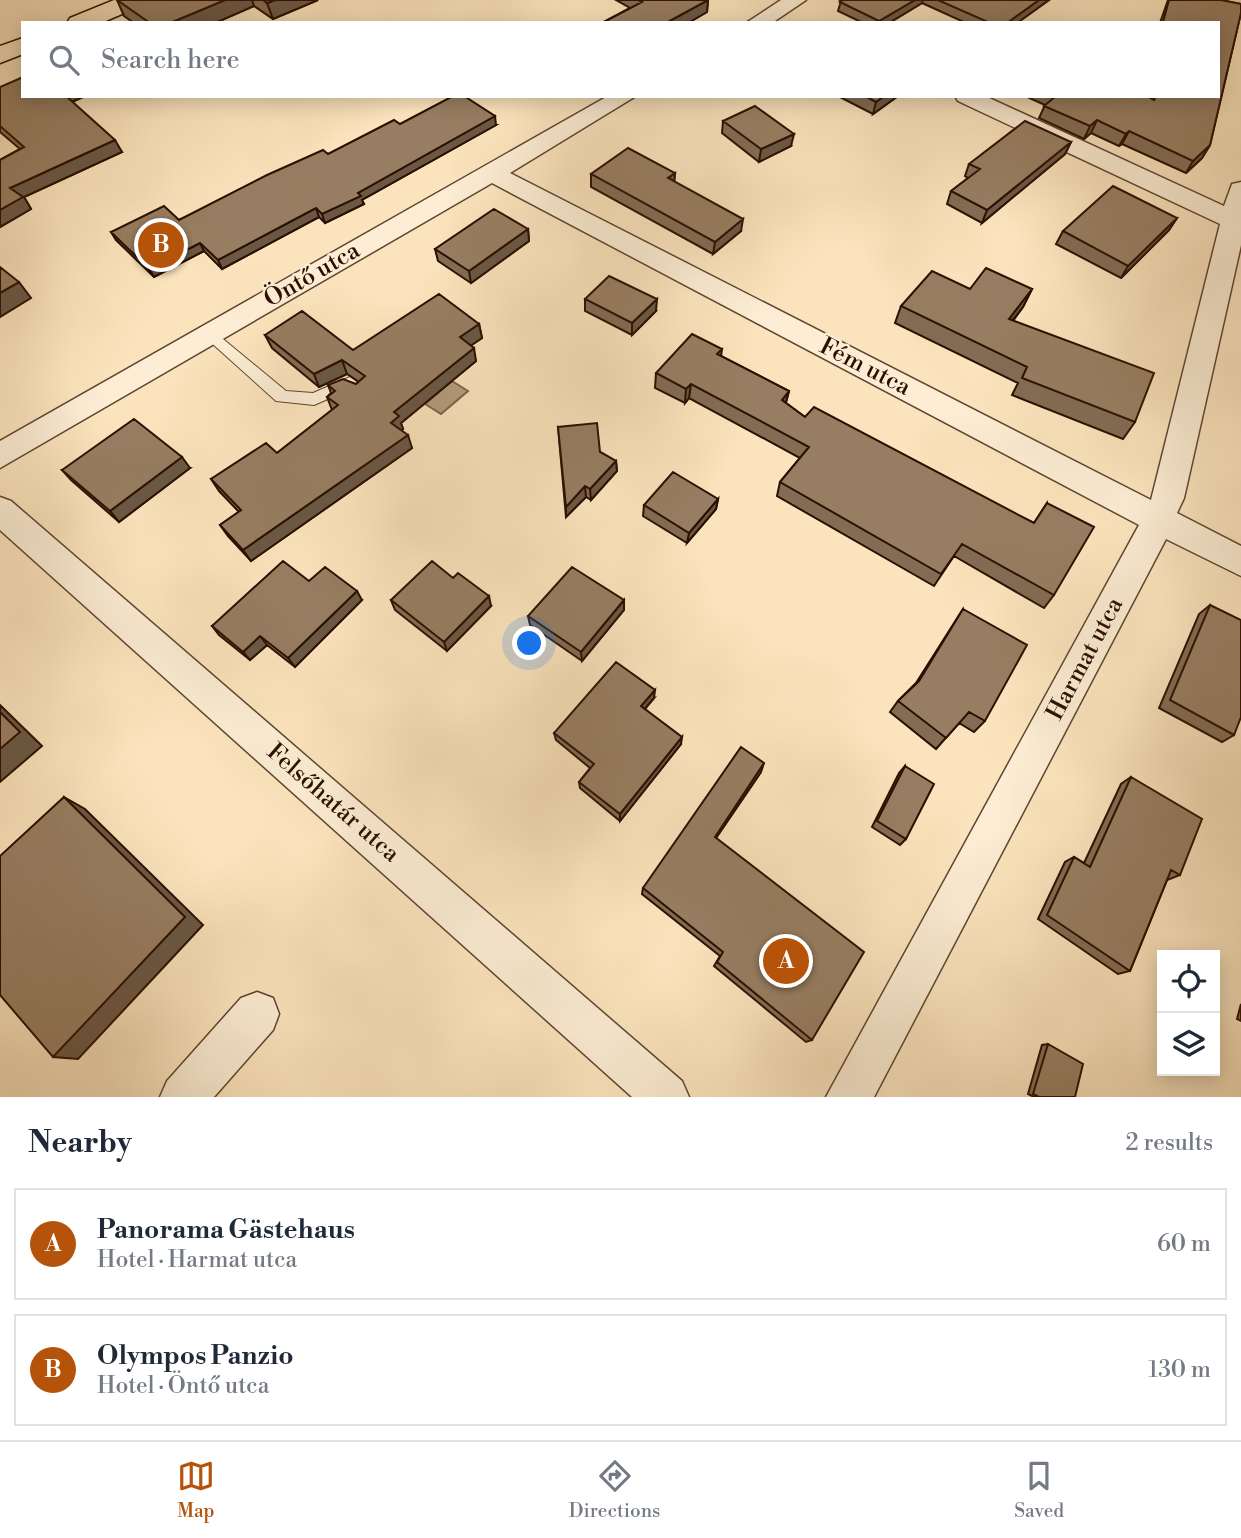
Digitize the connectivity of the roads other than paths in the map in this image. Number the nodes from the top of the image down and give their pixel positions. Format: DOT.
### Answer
graph roads {
  1 [pos="135,0"];
  2 [pos="793,9"];
  3 [pos="84,21"];
  4 [pos="761,21"];
  5 [pos="21,47"];
  6 [pos="0,55"];
  7 [pos="621,98"];
  8 [pos="971,98"];
  9 [pos="489,172"];
  10 [pos="1239,213"];
  11 [pos="211,334"];
  12 [pos="359,389"];
  13 [pos="0,456"];
  14 [pos="0,510"];
  15 [pos="1159,519"];
  16 [pos="1241,562"];
  17 [pos="257,1014"];
  18 [pos="183,1097"];
  19 [pos="666,1097"];
  20 [pos="849,1097"];
  1 -- 3 [label="main road"];
  2 -- 4 [label="street"];
  5 -- 6 [label="main road"];
  7 -- 9 [label="street, Öntő utca"];
  8 -- 10 [label="street"];
  9 -- 11 [label="street, Öntő utca"];
  9 -- 15 [label="street, Fém utca"];
  10 -- 15 [label="street, Harmat utca"];
  11 -- 12 [label="lane"];
  11 -- 13 [label="street, Öntő utca"];
  14 -- 19 [label="street, Felsőhatár utca"];
  15 -- 16 [label="street, Fém utca"];
  15 -- 20 [label="street, Harmat utca"];
  17 -- 18 [label="street"];
}
